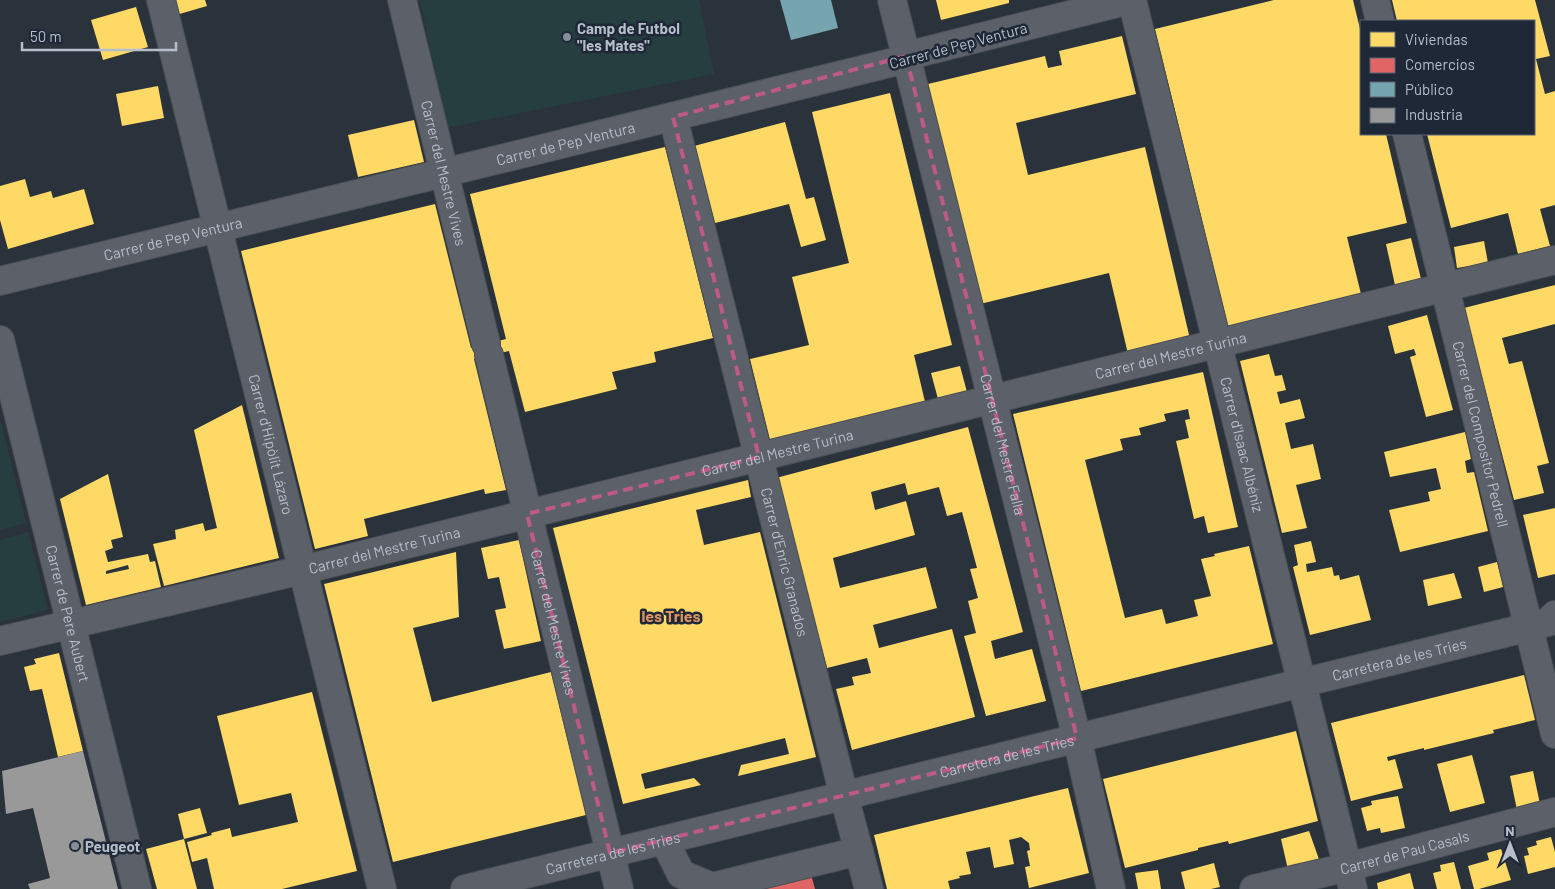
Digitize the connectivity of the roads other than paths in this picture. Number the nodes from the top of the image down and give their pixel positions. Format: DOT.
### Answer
graph roads {
  1 [pos="161,0"];
  2 [pos="402,0"];
  3 [pos="892,0"];
  4 [pos="1131,0"];
  5 [pos="1374,0"];
  6 [pos="1380,20"];
  7 [pos="906,56"];
  8 [pos="673,117"];
  9 [pos="1407,135"];
  10 [pos="444,172"];
  11 [pos="217,227"];
  12 [pos="1555,260"];
  13 [pos="0,281"];
  14 [pos="1445,287"];
  15 [pos="0,340"];
  16 [pos="1218,344"];
  17 [pos="992,399"];
  18 [pos="759,457"];
  19 [pos="527,514"];
  20 [pos="302,570"];
  21 [pos="1546,622"];
  22 [pos="71,623"];
  23 [pos="0,641"];
  24 [pos="1302,683"];
  25 [pos="1555,734"];
  26 [pos="1077,738"];
  27 [pos="844,796"];
  28 [pos="1555,812"];
  29 [pos="664,840"];
  30 [pos="859,851"];
  31 [pos="610,853"];
  32 [pos="1350,878"];
  33 [pos="137,889"];
  34 [pos="382,889"];
  35 [pos="465,889"];
  36 [pos="619,889"];
  37 [pos="869,889"];
  38 [pos="1111,889"];
  39 [pos="1254,889"];
  1 -- 11 [label="street, Carrer d'Hipòlit Lázaro"];
  2 -- 10 [label="street, Carrer del Mestre Vives"];
  3 -- 7 [label="street, Carrer del Mestre Falla"];
  4 -- 7 [label="street, Carrer de Pep Ventura"];
  4 -- 16 [label="street, Carrer d'Isaac Albéniz"];
  5 -- 6 [label="street"];
  7 -- 8 [label="street, Carrer de Pep Ventura"];
  7 -- 17 [label="street, Carrer del Mestre Falla"];
  8 -- 10 [label="street, Carrer de Pep Ventura"];
  8 -- 18 [label="street, Carrer d'Enric Granados"];
  9 -- 14 [label="street, Carrer del Compositor Pedrell"];
  10 -- 11 [label="street, Carrer de Pep Ventura"];
  10 -- 19 [label="street, Carrer del Mestre Vives"];
  11 -- 13 [label="street, Carrer de Pep Ventura"];
  11 -- 20 [label="street, Carrer d'Hipòlit Lázaro"];
  12 -- 14 [label="street, Carrer del Mestre Turina"];
  14 -- 16 [label="street, Carrer del Mestre Turina"];
  14 -- 21 [label="street, Carrer del Compositor Pedrell"];
  15 -- 22 [label="street, Carrer de Pere Aubert"];
  16 -- 17 [label="street, Carrer del Mestre Turina"];
  16 -- 24 [label="street, Carrer d'Isaac Albéniz"];
  17 -- 18 [label="street, Carrer del Mestre Turina"];
  17 -- 26 [label="street, Carrer del Mestre Falla"];
  18 -- 19 [label="street, Carrer del Mestre Turina"];
  18 -- 27 [label="street, Carrer d'Enric Granados"];
  19 -- 20 [label="street, Carrer del Mestre Turina"];
  19 -- 31 [label="street, Carrer del Mestre Vives"];
  20 -- 22 [label="street, Carrer del Mestre Turina"];
  20 -- 34 [label="street, Carrer d'Hipòlit Lázaro"];
  21 -- 24 [label="street, Carretera de les Tries"];
  21 -- 25 [label="street, Carrer del Compositor Pedrell"];
  22 -- 23 [label="street, Carrer del Mestre Turina"];
  22 -- 33 [label="street, Carrer de Pere Aubert"];
  24 -- 26 [label="street, Carretera de les Tries"];
  24 -- 32 [label="street, Carrer d'Isaac Albéniz"];
  26 -- 27 [label="street, Carretera de les Tries"];
  26 -- 38 [label="street, Carrer del Mestre Falla"];
  27 -- 29 [label="street, Carretera de les Tries"];
  27 -- 30 [label="street, Carrer d'Enric Granados"];
  28 -- 32 [label="street, Carrer de Pau Casals"];
  29 -- 30 [label="street"];
  29 -- 31 [label="street, Carretera de les Tries"];
  30 -- 37 [label="street, Carrer d'Enric Granados"];
  31 -- 35 [label="street, Carretera de les Tries"];
  31 -- 36 [label="street, Carrer del Mestre Vives"];
  32 -- 39 [label="street, Carrer de Pau Casals"];
}
